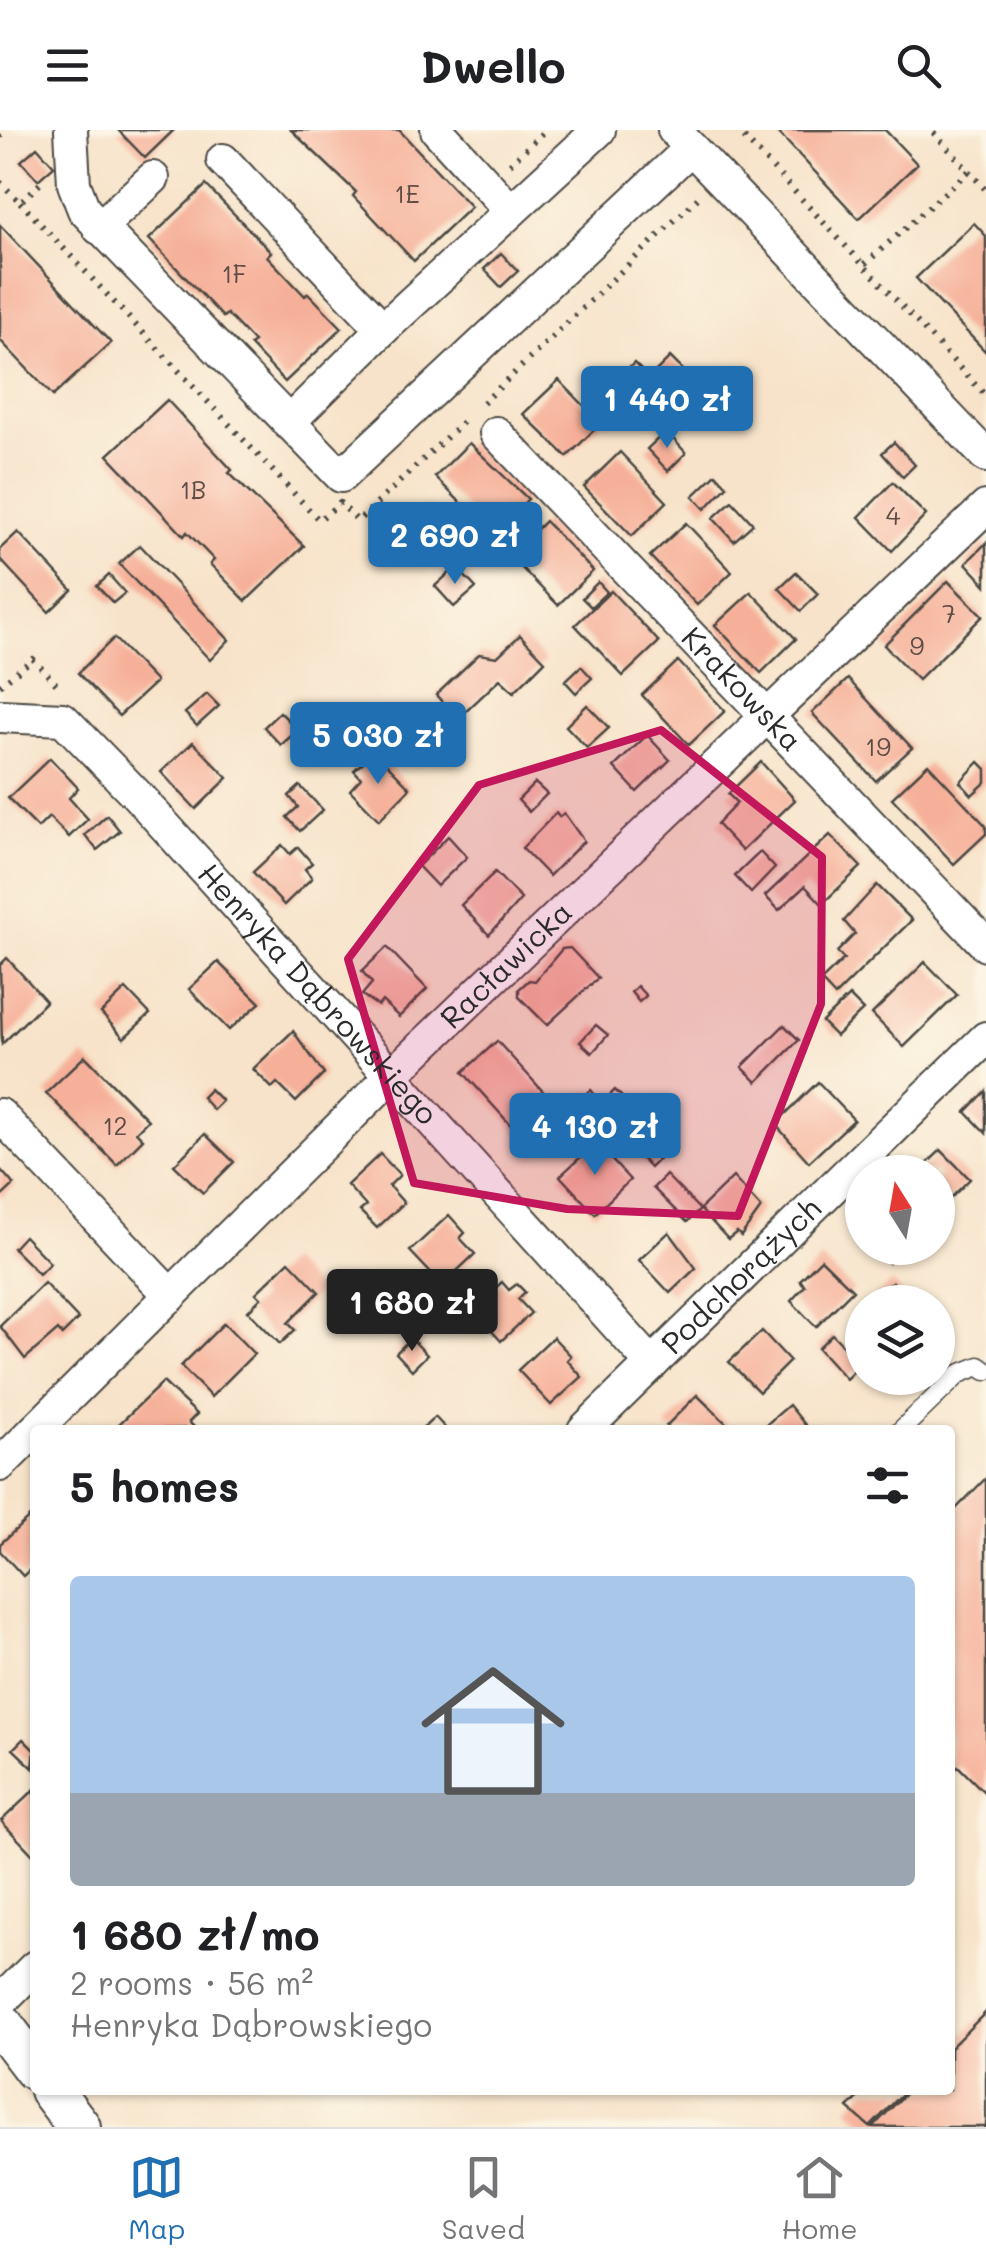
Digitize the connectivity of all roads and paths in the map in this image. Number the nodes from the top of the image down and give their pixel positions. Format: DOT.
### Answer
graph roads {
  1 [pos="7,130"];
  2 [pos="70,130"];
  3 [pos="437,130"];
  4 [pos="599,130"];
  5 [pos="737,130"];
  6 [pos="930,130"];
  7 [pos="0,137"];
  8 [pos="683,139"];
  9 [pos="223,160"];
  10 [pos="968,171"];
  11 [pos="49,177"];
  12 [pos="154,178"];
  13 [pos="0,182"];
  14 [pos="986,190"];
  15 [pos="511,211"];
  16 [pos="99,228"];
  17 [pos="865,264"];
  18 [pos="383,328"];
  19 [pos="986,396"];
  20 [pos="288,423"];
  21 [pos="496,433"];
  22 [pos="986,456"];
  23 [pos="986,507"];
  24 [pos="0,686"];
  25 [pos="72,700"];
  26 [pos="0,716"];
  27 [pos="767,720"];
  28 [pos="986,946"];
  29 [pos="986,1038"];
  30 [pos="391,1076"];
  31 [pos="0,1114"];
  32 [pos="172,1296"];
  33 [pos="652,1364"];
  34 [pos="986,1371"];
  35 [pos="40,1425"];
  36 [pos="589,1425"];
  37 [pos="906,1425"];
  38 [pos="30,1435"];
  39 [pos="0,1464"];
  40 [pos="30,1972"];
  41 [pos="0,2002"];
  42 [pos="0,2024"];
  43 [pos="30,2063"];
  44 [pos="55,2095"];
  45 [pos="80,2127"];
  1 -- 7 [label="path"];
  2 -- 16 [label="street"];
  3 -- 15 [label="street"];
  4 -- 15 [label="street"];
  5 -- 17 [label="path"];
  6 -- 10 [label="path"];
  8 -- 20 [label="street"];
  8 -- 22 [label="street"];
  9 -- 18 [label="street"];
  10 -- 14 [label="path"];
  10 -- 17 [label="path"];
  11 -- 13 [label="path"];
  12 -- 16 [label="street"];
  15 -- 18 [label="street"];
  16 -- 20 [label="street"];
  17 -- 19 [label="path"];
  18 -- 20 [label="street"];
  21 -- 27 [label="street, Krakowska"];
  23 -- 27 [label="street, Racławicka"];
  24 -- 25 [label="path"];
  26 -- 30 [label="street, Henryka Dąbrowskiego"];
  27 -- 28 [label="street, Krakowska"];
  27 -- 30 [label="street, Racławicka"];
  29 -- 33 [label="street, Podchorążych"];
  30 -- 32 [label="street, Racławicka"];
  30 -- 33 [label="street, Henryka Dąbrowskiego"];
  31 -- 32 [label="street"];
  32 -- 35 [label="street, Racławicka"];
  33 -- 36 [label="street, Podchorążych"];
  34 -- 37 [label="lane"];
  38 -- 39 [label="street, Racławicka"];
  40 -- 41 [label="street"];
  42 -- 43 [label="street"];
  44 -- 45 [label="street"];
}
